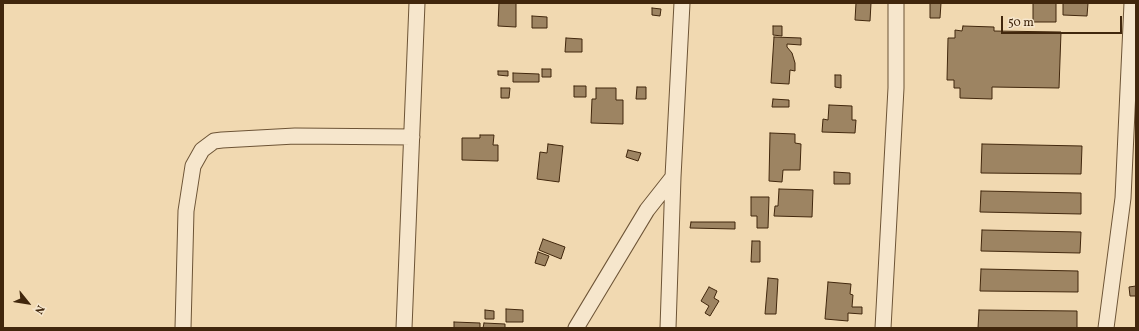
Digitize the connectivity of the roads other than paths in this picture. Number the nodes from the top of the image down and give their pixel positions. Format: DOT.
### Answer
graph roads {
  1 [pos="417,3"];
  2 [pos="682,3"];
  3 [pos="896,3"];
  4 [pos="1132,3"];
  5 [pos="412,137"];
  6 [pos="673,177"];
  7 [pos="183,328"];
  8 [pos="404,328"];
  9 [pos="576,328"];
  10 [pos="668,328"];
  11 [pos="883,328"];
  12 [pos="1106,328"];
  1 -- 5 [label="street"];
  2 -- 6 [label="street"];
  3 -- 11 [label="street"];
  4 -- 12 [label="street"];
  5 -- 7 [label="street"];
  5 -- 8 [label="street"];
  6 -- 9 [label="street"];
  6 -- 10 [label="street"];
}
